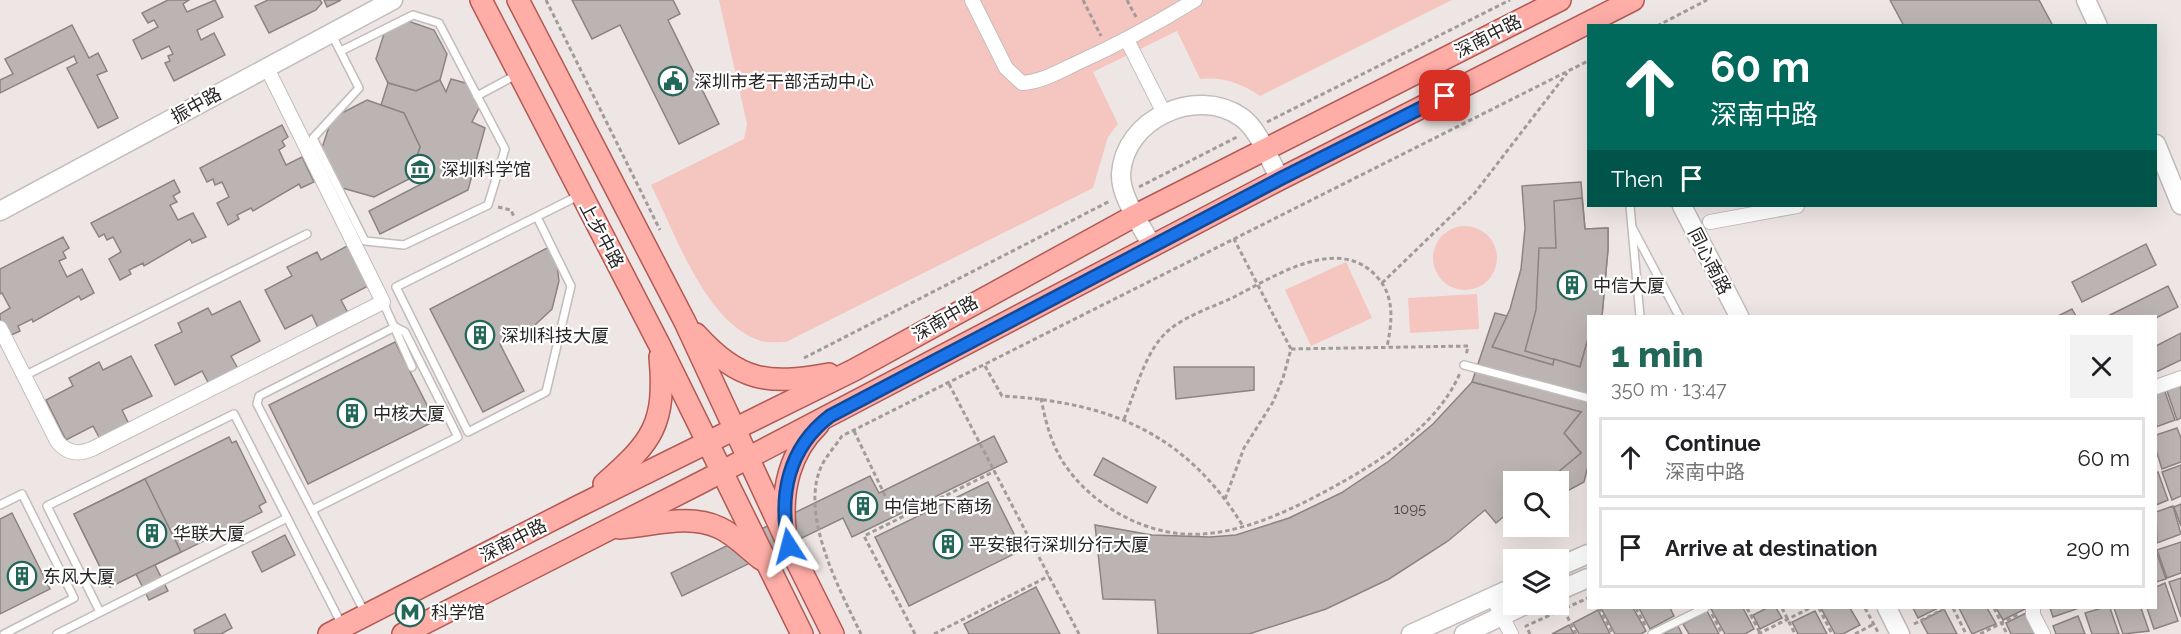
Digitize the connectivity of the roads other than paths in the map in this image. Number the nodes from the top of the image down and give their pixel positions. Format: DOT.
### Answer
graph roads {
  1 [pos="393,0"];
  2 [pos="481,0"];
  3 [pos="518,0"];
  4 [pos="972,0"];
  5 [pos="1195,0"];
  6 [pos="1560,0"];
  7 [pos="1633,0"];
  8 [pos="2086,0"];
  9 [pos="1590,24"];
  10 [pos="2097,24"];
  11 [pos="1587,26"];
  12 [pos="330,32"];
  13 [pos="1127,40"];
  14 [pos="340,51"];
  15 [pos="266,66"];
  16 [pos="518,74"];
  17 [pos="477,96"];
  18 [pos="1164,113"];
  19 [pos="2157,146"];
  20 [pos="1264,150"];
  21 [pos="1280,179"];
  22 [pos="581,195"];
  23 [pos="2181,205"];
  24 [pos="1630,207"];
  25 [pos="1683,207"];
  26 [pos="1792,207"];
  27 [pos="0,211"];
  28 [pos="1136,215"];
  29 [pos="537,216"];
  30 [pos="1710,222"];
  31 [pos="1632,227"];
  32 [pos="307,234"];
  33 [pos="1152,246"];
  34 [pos="383,302"];
  35 [pos="1640,315"];
  36 [pos="1678,315"];
  37 [pos="1737,315"];
  38 [pos="685,322"];
  39 [pos="395,327"];
  40 [pos="0,328"];
  41 [pos="659,344"];
  42 [pos="1464,365"];
  43 [pos="412,367"];
  44 [pos="854,370"];
  45 [pos="24,376"];
  46 [pos="2181,378"];
  47 [pos="2157,387"];
  48 [pos="1587,398"];
  49 [pos="836,412"];
  50 [pos="734,428"];
  51 [pos="707,442"];
  52 [pos="747,458"];
  53 [pos="293,466"];
  54 [pos="722,471"];
  55 [pos="0,505"];
  56 [pos="579,506"];
  57 [pos="312,510"];
  58 [pos="287,518"];
  59 [pos="606,529"];
  60 [pos="789,546"];
  61 [pos="1587,554"];
  62 [pos="1569,562"];
  63 [pos="768,565"];
  64 [pos="1587,578"];
  65 [pos="1569,586"];
  66 [pos="1503,592"];
  67 [pos="1492,596"];
  68 [pos="1705,609"];
  69 [pos="1888,609"];
  70 [pos="2027,610"];
  71 [pos="100,612"];
  72 [pos="366,615"];
  73 [pos="1502,616"];
  74 [pos="1906,629"];
  75 [pos="336,631"];
  76 [pos="4,634"];
  77 [pos="57,634"];
  78 [pos="403,634"];
  79 [pos="802,634"];
  80 [pos="833,634"];
  81 [pos="1411,634"];
  82 [pos="1464,634"];
  83 [pos="1511,634"];
  84 [pos="1651,634"];
  85 [pos="2043,634"];
  1 -- 12 [label="street, 振中路"];
  2 -- 16 [label="main road, 上步中路"];
  3 -- 38 [label="main road, 上步中路"];
  4 -- 13 [label="street"];
  5 -- 13 [label="street"];
  6 -- 20 [label="main road, 深南中路"];
  7 -- 9 [label="main road, 深南中路"];
  8 -- 10 [label="street"];
  11 -- 21 [label="main road, 深南中路"];
  12 -- 14 [label="lane"];
  12 -- 15 [label="street, 振中路"];
  13 -- 18 [label="street"];
  14 -- 17 [label="lane"];
  14 -- 17 [label="lane"];
  15 -- 27 [label="street, 振中路"];
  15 -- 34 [label="street"];
  16 -- 17 [label="lane"];
  16 -- 22 [label="main road, 上步中路"];
  18 -- 20 [label="street"];
  18 -- 28 [label="street"];
  19 -- 23 [label="street"];
  20 -- 21 [label="street"];
  20 -- 28 [label="main road, 深南中路"];
  21 -- 33 [label="main road, 深南中路"];
  22 -- 29 [label="lane"];
  22 -- 41 [label="main road, 上步中路"];
  24 -- 31 [label="lane"];
  25 -- 37 [label="street, 同心南路"];
  26 -- 30 [label="street"];
  28 -- 33 [label="street"];
  28 -- 44 [label="main road, 深南中路"];
  29 -- 29 [label="lane"];
  31 -- 35 [label="lane"];
  31 -- 36 [label="lane"];
  32 -- 45 [label="lane"];
  33 -- 49 [label="main road, 深南中路"];
  34 -- 39 [label="lane"];
  34 -- 45 [label="street"];
  38 -- 44 [label="main road"];
  38 -- 50 [label="main road, 上步中路"];
  39 -- 43 [label="lane"];
  39 -- 57 [label="lane"];
  39 -- 57 [label="lane"];
  40 -- 45 [label="street"];
  41 -- 51 [label="main road, 上步中路"];
  41 -- 56 [label="main road"];
  42 -- 48 [label="lane"];
  44 -- 50 [label="main road, 深南中路"];
  46 -- 47 [label="street"];
  49 -- 52 [label="main road, 深南中路"];
  49 -- 60 [label="main road"];
  50 -- 51 [label="main road, 深南中路"];
  50 -- 52 [label="main road, 上步中路"];
  51 -- 54 [label="main road, 上步中路"];
  51 -- 56 [label="main road, 深南中路"];
  52 -- 54 [label="main road, 深南中路"];
  52 -- 60 [label="main road, 上步中路"];
  53 -- 57 [label="lane"];
  54 -- 59 [label="main road, 深南中路"];
  54 -- 63 [label="main road, 上步中路"];
  55 -- 76 [label="lane"];
  56 -- 72 [label="main road, 深南中路"];
  57 -- 72 [label="lane"];
  58 -- 71 [label="lane"];
  58 -- 71 [label="lane"];
  58 -- 75 [label="lane"];
  59 -- 63 [label="main road"];
  59 -- 78 [label="main road, 深南中路"];
  60 -- 80 [label="main road, 上步中路"];
  61 -- 62 [label="street"];
  63 -- 79 [label="main road, 上步中路"];
  64 -- 65 [label="street"];
  66 -- 67 [label="street"];
  67 -- 73 [label="street"];
  67 -- 81 [label="street"];
  68 -- 84 [label="lane"];
  69 -- 74 [label="street"];
  70 -- 85 [label="street"];
  71 -- 77 [label="lane"];
  72 -- 75 [label="main road, 深南中路"];
  73 -- 82 [label="street"];
  73 -- 83 [label="street"];
}
